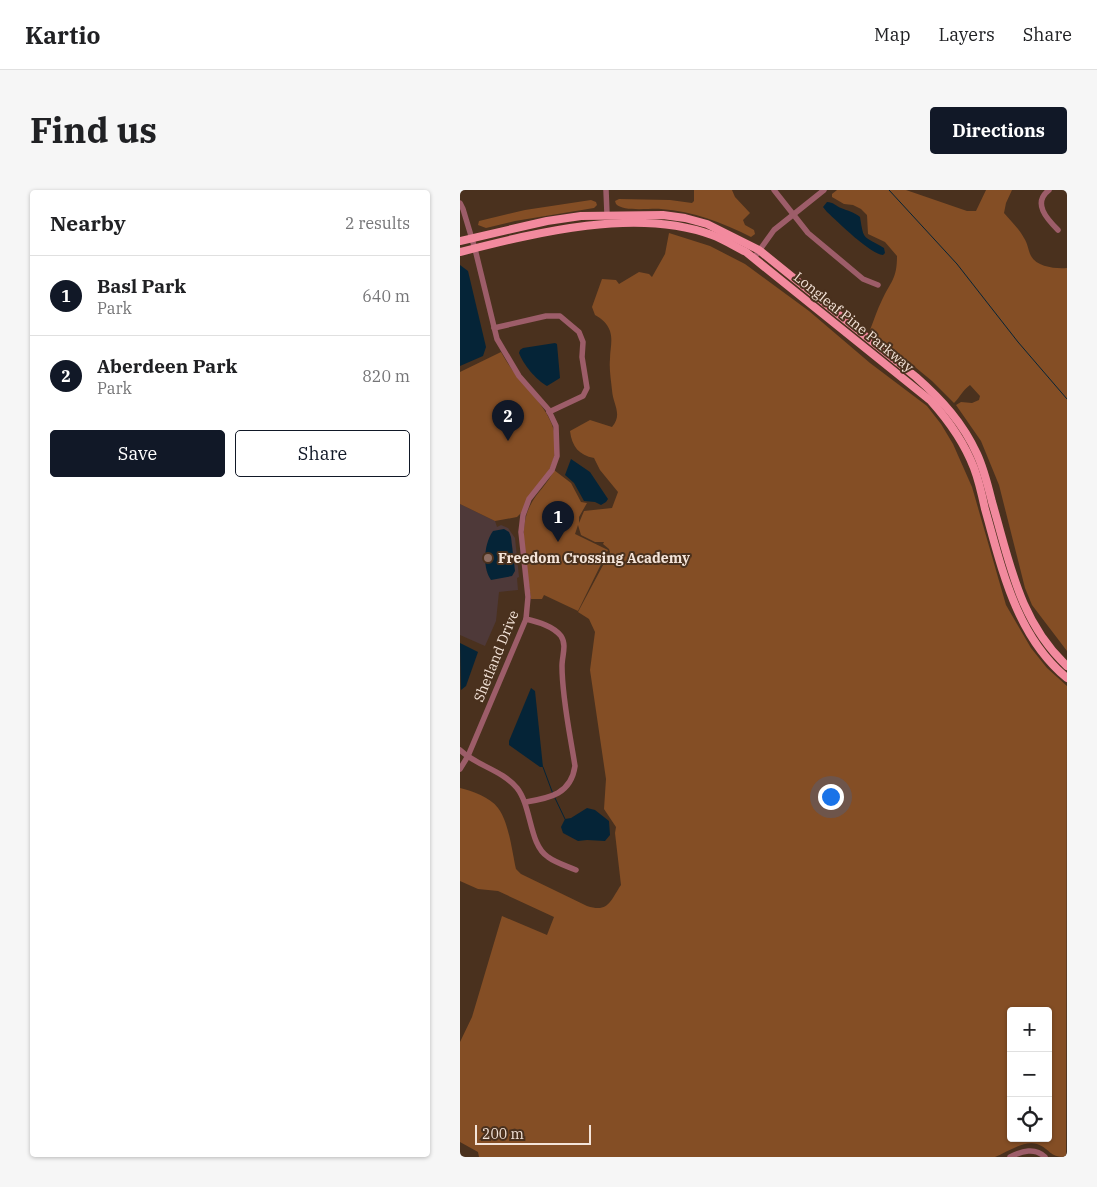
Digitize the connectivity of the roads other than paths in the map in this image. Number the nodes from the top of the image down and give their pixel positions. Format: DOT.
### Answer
graph roads {
  1 [pos="606,190"];
  2 [pos="774,190"];
  3 [pos="824,190"];
  4 [pos="1049,190"];
  5 [pos="460,202"];
  6 [pos="607,214"];
  7 [pos="662,214"];
  8 [pos="793,215"];
  9 [pos="608,224"];
  10 [pos="1058,230"];
  11 [pos="472,238"];
  12 [pos="460,241"];
  13 [pos="475,249"];
  14 [pos="759,250"];
  15 [pos="460,252"];
  16 [pos="754,258"];
  17 [pos="878,285"];
  18 [pos="494,328"];
  19 [pos="550,412"];
  20 [pos="959,428"];
  21 [pos="526,619"];
  22 [pos="1067,666"];
  23 [pos="1067,678"];
  24 [pos="460,750"];
  25 [pos="468,756"];
  26 [pos="460,769"];
  27 [pos="526,802"];
  28 [pos="576,870"];
  29 [pos="1010,1157"];
  30 [pos="1045,1157"];
  1 -- 6 [label="street"];
  2 -- 8 [label="street"];
  3 -- 8 [label="street"];
  4 -- 10 [label="street"];
  5 -- 11 [label="street, Shetland Drive"];
  6 -- 7 [label="main road, Longleaf Pine Parkway"];
  6 -- 11 [label="main road, Longleaf Pine Parkway"];
  7 -- 9 [label="main road"];
  7 -- 14 [label="main road, Longleaf Pine Parkway"];
  8 -- 14 [label="street"];
  8 -- 17 [label="street"];
  9 -- 13 [label="main road, Longleaf Pine Parkway"];
  9 -- 16 [label="main road, Longleaf Pine Parkway"];
  11 -- 12 [label="main road, Longleaf Pine Parkway"];
  11 -- 13 [label="street, Shetland Drive"];
  13 -- 15 [label="main road, Longleaf Pine Parkway"];
  13 -- 18 [label="street, Shetland Drive"];
  14 -- 16 [label="street"];
  14 -- 20 [label="main road, Longleaf Pine Parkway"];
  16 -- 20 [label="main road, Longleaf Pine Parkway"];
  18 -- 19 [label="street, Shetland Drive"];
  18 -- 19 [label="street"];
  19 -- 21 [label="street, Shetland Drive"];
  20 -- 22 [label="main road, Longleaf Pine Parkway"];
  20 -- 23 [label="main road, Longleaf Pine Parkway"];
  21 -- 25 [label="street, Shetland Drive"];
  21 -- 27 [label="street"];
  24 -- 25 [label="street"];
  25 -- 26 [label="street, Shetland Drive"];
  25 -- 27 [label="street"];
  27 -- 28 [label="street"];
  29 -- 30 [label="street"];
}
